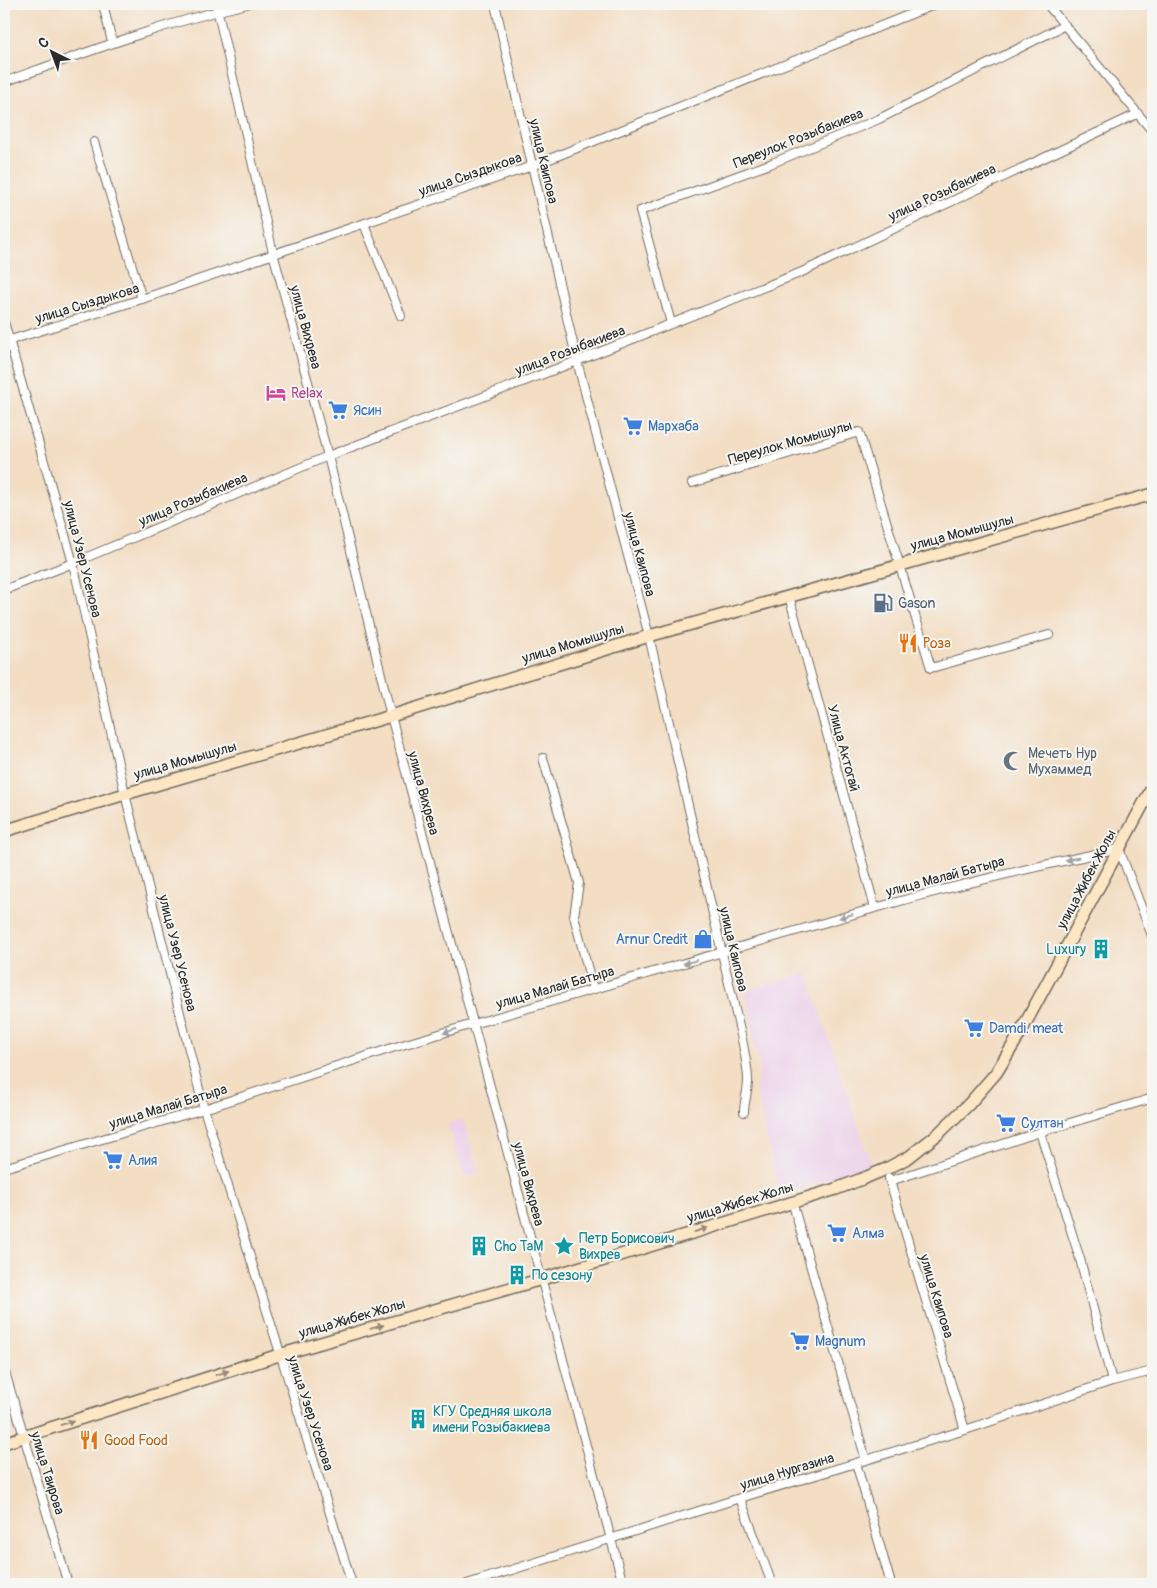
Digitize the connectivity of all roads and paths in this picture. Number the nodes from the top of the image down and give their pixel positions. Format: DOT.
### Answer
graph roads {
  1 [pos="103,4"];
  2 [pos="247,4"];
  3 [pos="495,4"];
  4 [pos="936,4"];
  5 [pos="1047,4"];
  6 [pos="217,7"];
  7 [pos="1065,25"];
  8 [pos="112,42"];
  9 [pos="4,82"];
  10 [pos="1137,114"];
  11 [pos="1153,132"];
  12 [pos="94,142"];
  13 [pos="532,166"];
  14 [pos="364,224"];
  15 [pos="274,254"];
  16 [pos="142,299"];
  17 [pos="401,316"];
  18 [pos="4,322"];
  19 [pos="671,323"];
  20 [pos="6,341"];
  21 [pos="577,361"];
  22 [pos="328,456"];
  23 [pos="692,482"];
  24 [pos="1153,494"];
  25 [pos="73,563"];
  26 [pos="900,565"];
  27 [pos="4,590"];
  28 [pos="789,596"];
  29 [pos="1049,635"];
  30 [pos="649,636"];
  31 [pos="391,716"];
  32 [pos="544,758"];
  33 [pos="1153,786"];
  34 [pos="125,794"];
  35 [pos="4,831"];
  36 [pos="1119,849"];
  37 [pos="875,908"];
  38 [pos="1153,938"];
  39 [pos="722,953"];
  40 [pos="593,989"];
  41 [pos="473,1024"];
  42 [pos="1153,1098"];
  43 [pos="204,1109"];
  44 [pos="744,1112"];
  45 [pos="1040,1132"];
  46 [pos="4,1168"];
  47 [pos="886,1169"];
  48 [pos="890,1181"];
  49 [pos="792,1201"];
  50 [pos="542,1279"];
  51 [pos="279,1355"];
  52 [pos="4,1369"];
  53 [pos="1153,1371"];
  54 [pos="1112,1381"];
  55 [pos="965,1430"];
  56 [pos="24,1437"];
  57 [pos="4,1443"];
  58 [pos="866,1460"];
  59 [pos="856,1464"];
  60 [pos="740,1498"];
  61 [pos="612,1538"];
  62 [pos="68,1584"];
  63 [pos="352,1584"];
  64 [pos="468,1584"];
  65 [pos="623,1584"];
  66 [pos="772,1584"];
  67 [pos="891,1584"];
  1 -- 8 [label="street"];
  2 -- 6 [label="street"];
  3 -- 13 [label="street, улица Каипова"];
  4 -- 13 [label="street, улица Сыздыкова"];
  5 -- 7 [label="street"];
  6 -- 8 [label="street"];
  6 -- 15 [label="street, улица Вихрева"];
  7 -- 10 [label="street"];
  7 -- 19 [label="street, Переулок Розыбакиева"];
  8 -- 9 [label="street"];
  10 -- 11 [label="street"];
  10 -- 19 [label="street, улица Розыбакиева"];
  12 -- 16 [label="street"];
  13 -- 14 [label="street, улица Сыздыкова"];
  13 -- 21 [label="street, улица Каипова"];
  14 -- 15 [label="street, улица Сыздыкова"];
  14 -- 17 [label="street"];
  15 -- 16 [label="street, улица Сыздыкова"];
  15 -- 22 [label="street, улица Вихрева"];
  16 -- 20 [label="street, улица Сыздыкова"];
  18 -- 20 [label="street, улица Узер Усенова"];
  19 -- 21 [label="street, улица Розыбакиева"];
  20 -- 25 [label="street, улица Узер Усенова"];
  21 -- 22 [label="street, улица Розыбакиева"];
  21 -- 30 [label="street, улица Каипова"];
  22 -- 25 [label="street, улица Розыбакиева"];
  22 -- 31 [label="street, улица Вихрева"];
  23 -- 26 [label="street, Переулок Момышулы"];
  24 -- 26 [label="main road, улица Момышулы"];
  25 -- 27 [label="street, улица Розыбакиева"];
  25 -- 34 [label="street, улица Узер Усенова"];
  26 -- 28 [label="main road, улица Момышулы"];
  26 -- 29 [label="street, Переулок Момышулы"];
  28 -- 30 [label="main road, улица Момышулы"];
  28 -- 37 [label="street, Улица Актогай"];
  30 -- 31 [label="main road, улица Момышулы"];
  30 -- 39 [label="street, улица Каипова"];
  31 -- 34 [label="main road, улица Момышулы"];
  31 -- 41 [label="street, улица Вихрева"];
  32 -- 40 [label="street"];
  33 -- 36 [label="main road, улица Жибек Жолы"];
  34 -- 35 [label="main road, улица Момышулы"];
  34 -- 43 [label="street, улица Узер Усенова"];
  36 -- 37 [label="street, улица Малай Батыра, one-way"];
  36 -- 38 [label="street"];
  36 -- 47 [label="main road, улица Жибек Жолы"];
  37 -- 39 [label="street, улица Малай Батыра, one-way"];
  39 -- 40 [label="street, улица Малай Батыра, one-way"];
  39 -- 44 [label="street, улица Каипова"];
  40 -- 41 [label="street, улица Малай Батыра"];
  41 -- 43 [label="street, улица Малай Батыра, one-way"];
  41 -- 50 [label="street, улица Вихрева"];
  42 -- 45 [label="street"];
  43 -- 46 [label="street, улица Малай Батыра"];
  43 -- 51 [label="street, улица Узер Усенова"];
  45 -- 48 [label="street"];
  45 -- 54 [label="street"];
  47 -- 48 [label="street, улица Каипова"];
  47 -- 49 [label="main road, улица Жибек Жолы"];
  48 -- 55 [label="street, улица Каипова"];
  50 -- 49 [label="main road, улица Жибек Жолы, one-way"];
  49 -- 58 [label="street"];
  51 -- 50 [label="main road, улица Жибек Жолы, one-way"];
  50 -- 61 [label="street, улица Вихрева"];
  56 -- 51 [label="main road, улица Жибек Жолы, one-way"];
  51 -- 63 [label="street, улица Узер Усенова"];
  52 -- 56 [label="street, улица Таирова"];
  53 -- 54 [label="street, улица Нургазина"];
  54 -- 55 [label="street, улица Нургазина"];
  55 -- 58 [label="street, улица Нургазина"];
  56 -- 57 [label="main road, улица Жибек Жолы"];
  56 -- 62 [label="street, улица Таирова"];
  58 -- 59 [label="street, улица Нургазина"];
  59 -- 60 [label="street, улица Нургазина"];
  59 -- 67 [label="street"];
  60 -- 61 [label="street, улица Нургазина"];
  60 -- 66 [label="street"];
  61 -- 64 [label="street, улица Нургазина"];
  61 -- 65 [label="street, улица Вихрева"];
}
